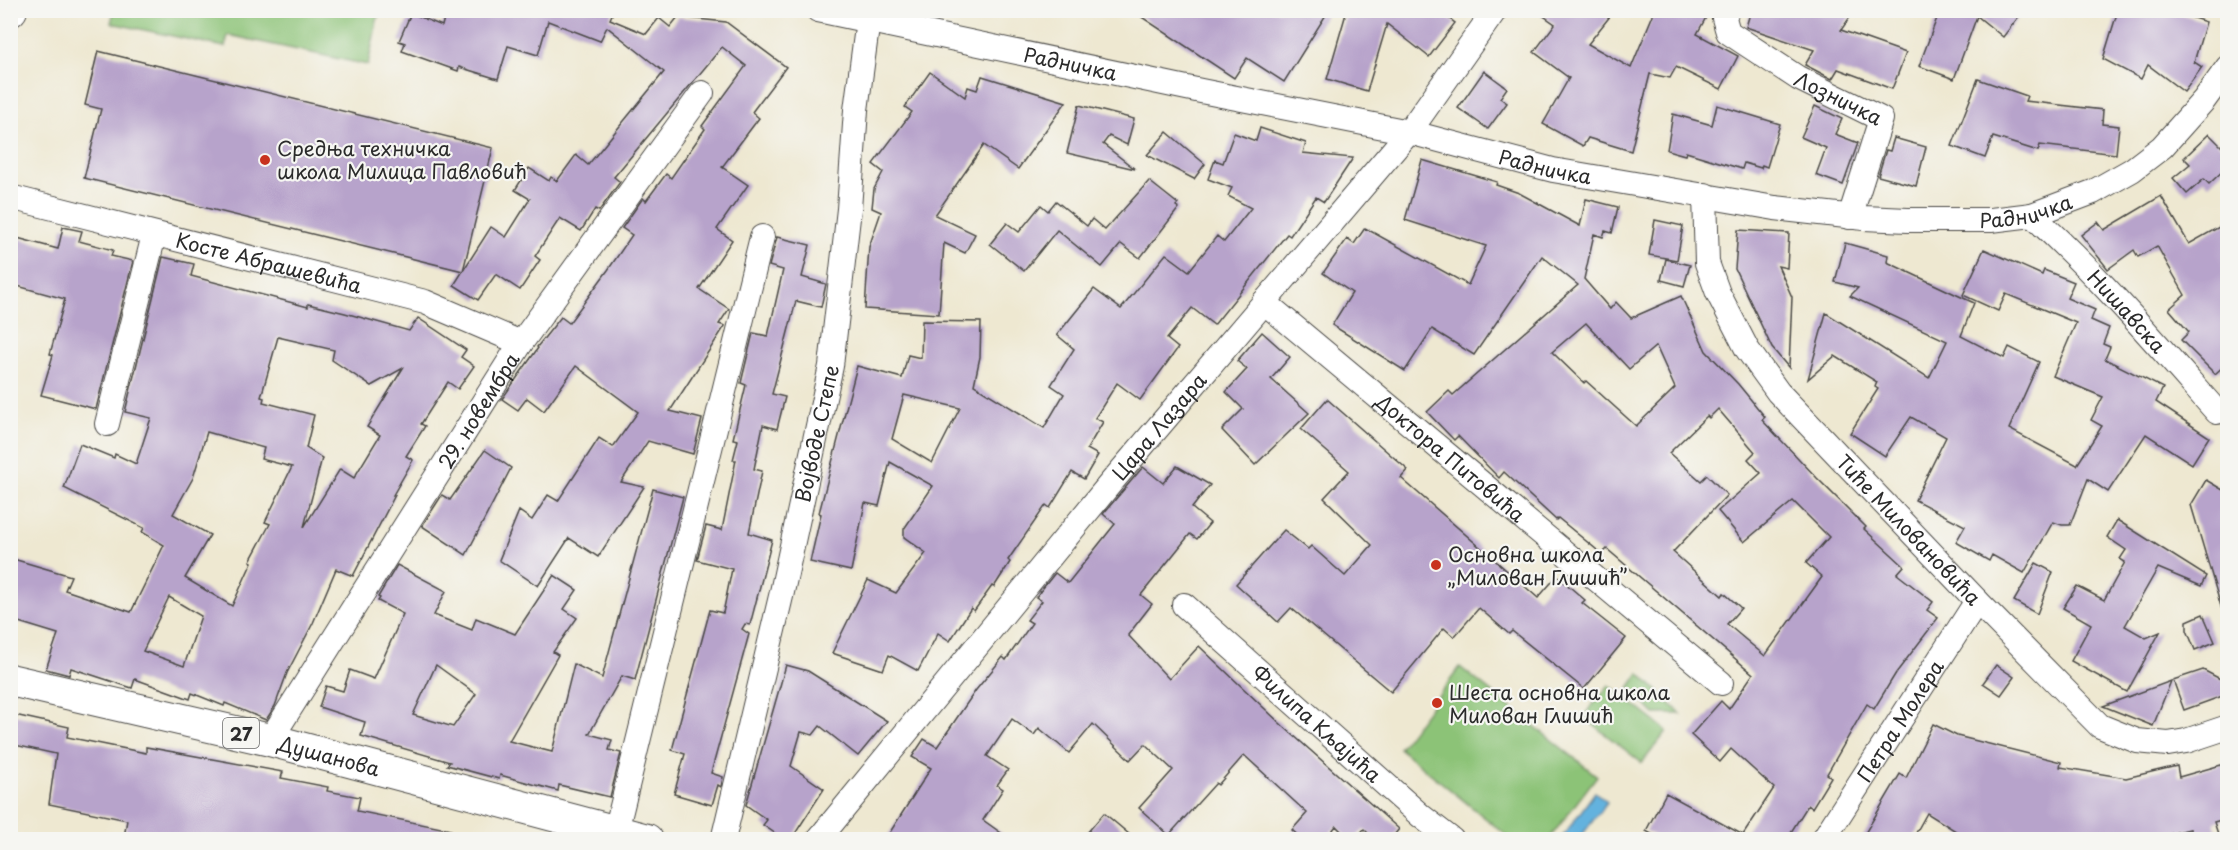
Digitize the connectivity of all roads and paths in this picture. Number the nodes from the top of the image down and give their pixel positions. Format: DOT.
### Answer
graph roads {
  1 [pos="818,10"];
  2 [pos="1495,10"];
  3 [pos="1727,10"];
  4 [pos="871,15"];
  5 [pos="2228,67"];
  6 [pos="702,93"];
  7 [pos="1409,132"];
  8 [pos="1705,195"];
  9 [pos="10,197"];
  10 [pos="2031,215"];
  11 [pos="1850,217"];
  12 [pos="154,235"];
  13 [pos="762,237"];
  14 [pos="1264,302"];
  15 [pos="522,344"];
  16 [pos="2217,412"];
  17 [pos="107,424"];
  18 [pos="1977,601"];
  19 [pos="1184,605"];
  20 [pos="10,680"];
  21 [pos="1721,683"];
  22 [pos="2228,727"];
  23 [pos="270,740"];
  24 [pos="615,835"];
  25 [pos="647,840"];
  26 [pos="723,840"];
  27 [pos="818,840"];
  28 [pos="1452,840"];
  29 [pos="1823,840"];
  1 -- 4 [label="street, Радничка"];
  2 -- 7 [label="street, Цара Лазара"];
  3 -- 11 [label="street, Лозничка"];
  4 -- 7 [label="street, Радничка"];
  4 -- 26 [label="street, Војводе Степе"];
  5 -- 10 [label="street, Радничка"];
  6 -- 15 [label="street, 29. новембра"];
  7 -- 8 [label="street, Радничка"];
  7 -- 14 [label="street, Цара Лазара"];
  8 -- 11 [label="street, Радничка"];
  8 -- 18 [label="street, Тиће Миловановића"];
  9 -- 12 [label="street, Косте Абрашевића"];
  10 -- 11 [label="street, Радничка"];
  10 -- 16 [label="street, Нишавска"];
  12 -- 15 [label="street, Косте Абрашевића"];
  12 -- 17 [label="street"];
  13 -- 24 [label="street"];
  14 -- 21 [label="street, Доктора Питовића"];
  14 -- 27 [label="street, Цара Лазара"];
  15 -- 23 [label="street, 29. новембра"];
  18 -- 22 [label="street, Тиће Миловановића"];
  18 -- 29 [label="street, Петра Молера"];
  19 -- 28 [label="street, Филипа Кљајића"];
  20 -- 23 [label="main road, Душанова / 27"];
  23 -- 24 [label="main road, Душанова / 27"];
  24 -- 25 [label="main road, Душанова / 27"];
}
